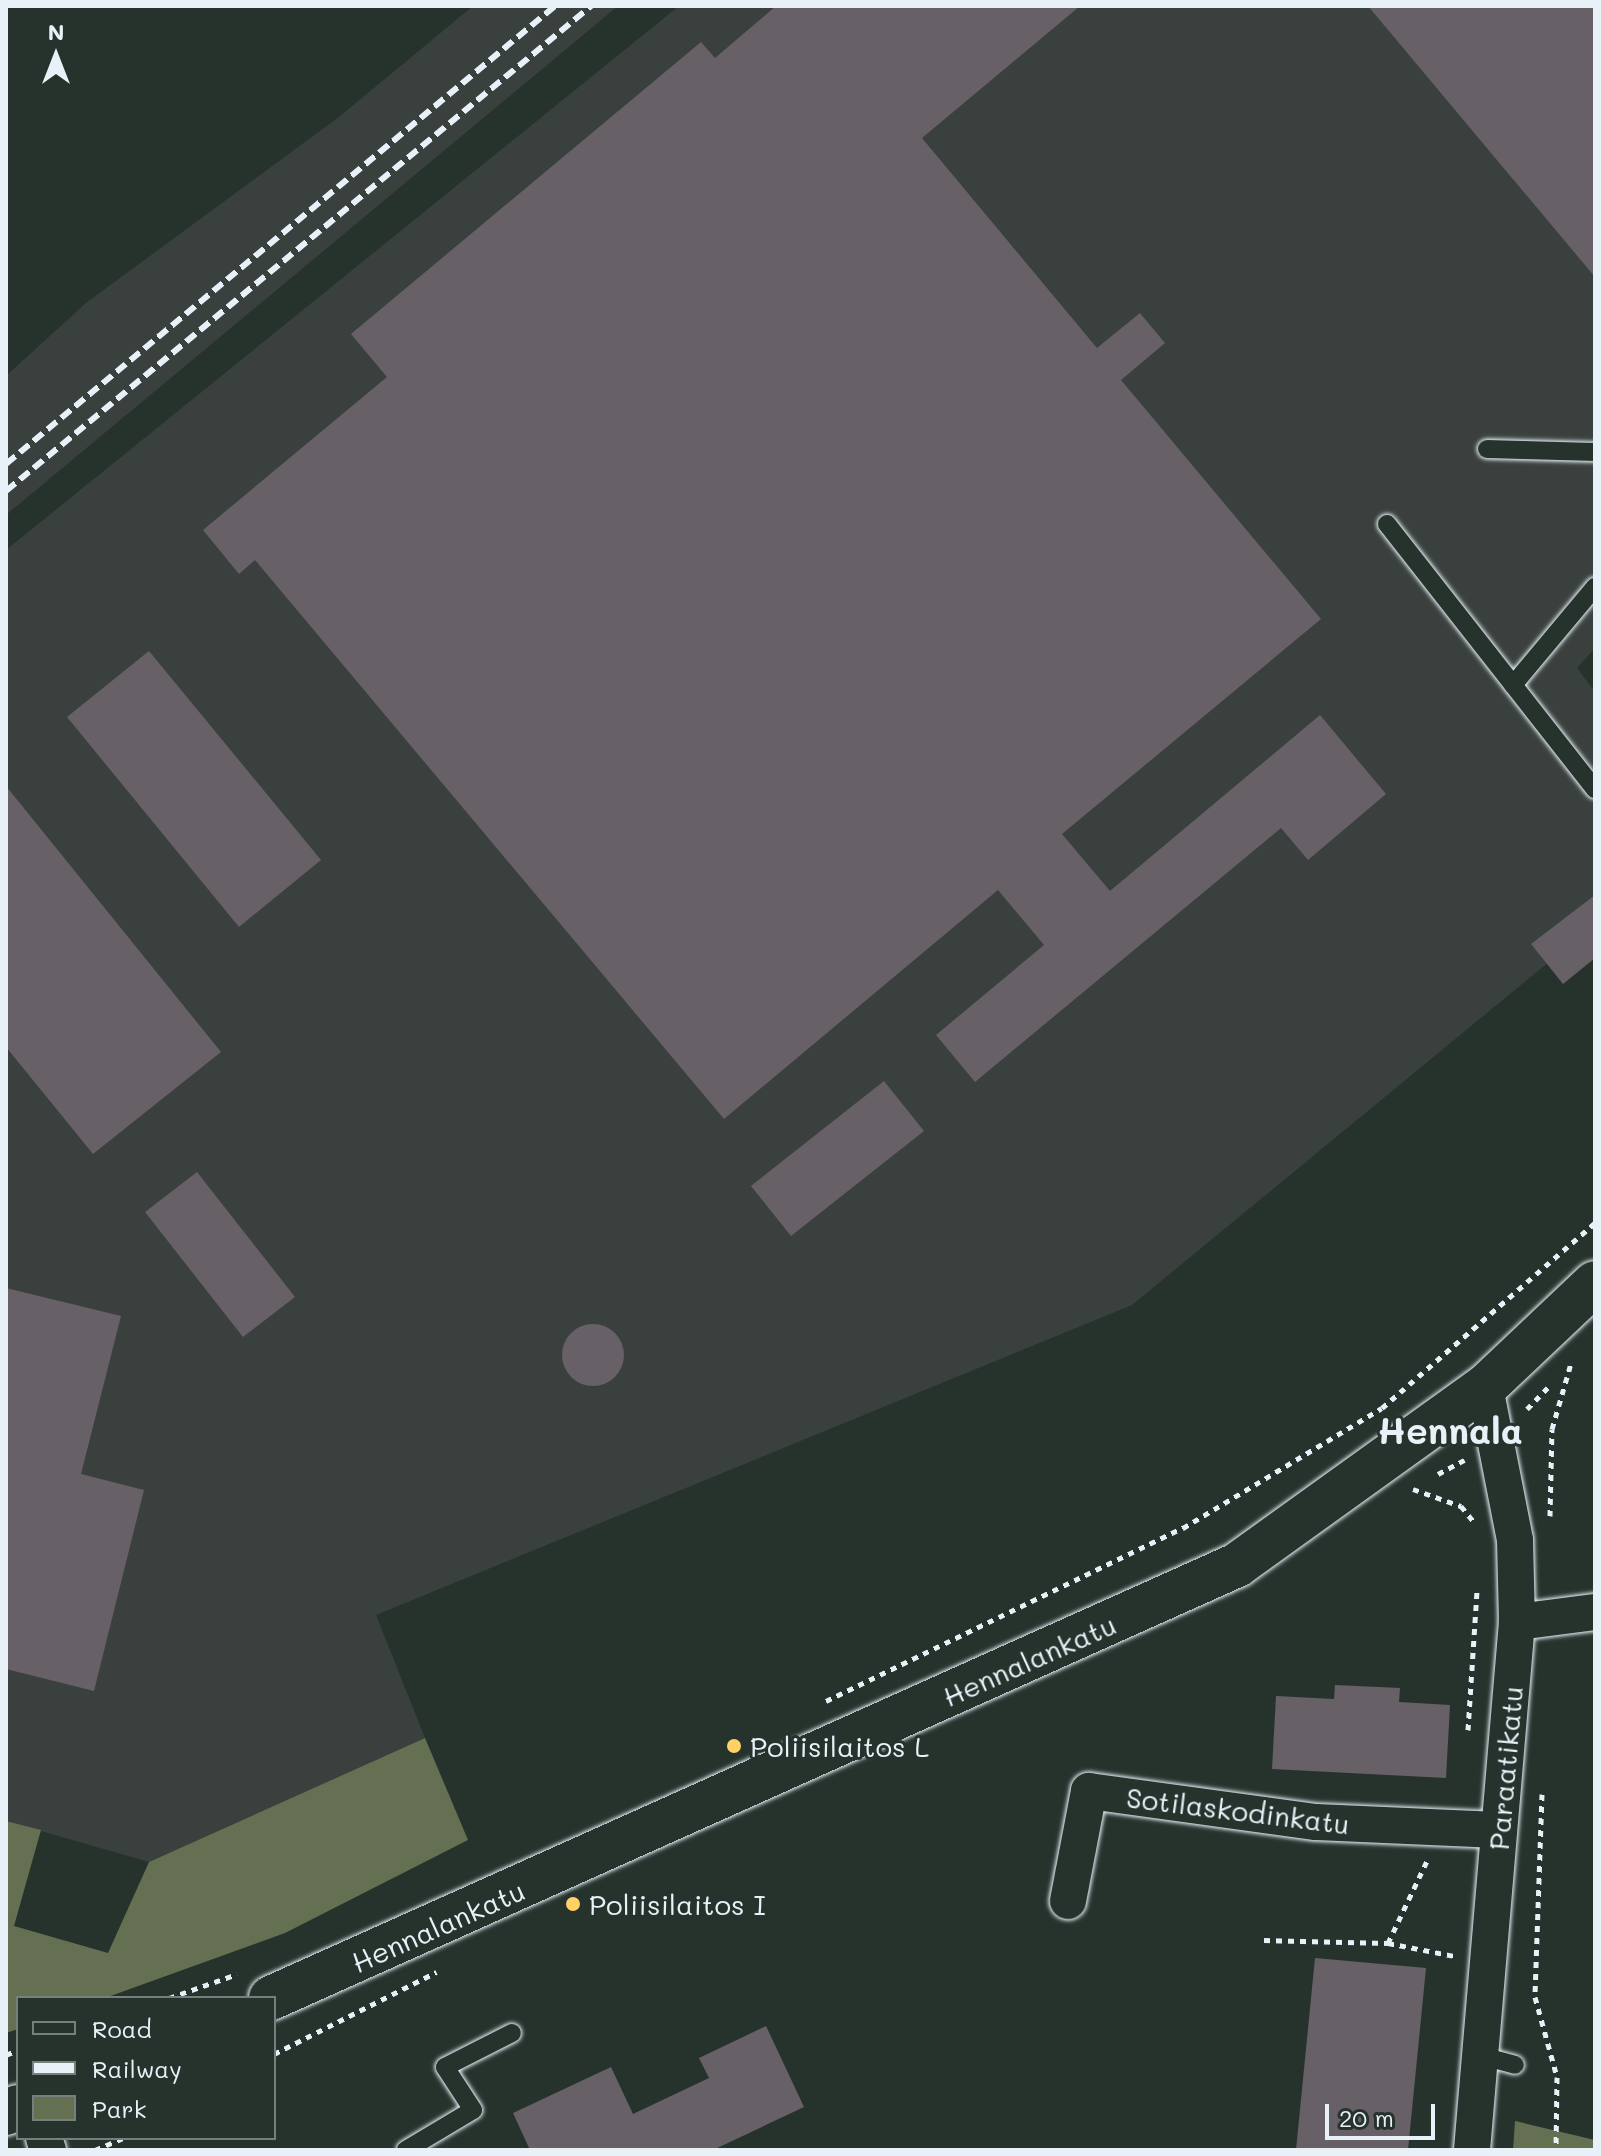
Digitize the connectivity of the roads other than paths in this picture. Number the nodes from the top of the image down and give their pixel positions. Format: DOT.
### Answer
graph roads {
  1 [pos="1487,449"];
  2 [pos="1595,452"];
  3 [pos="1387,524"];
  4 [pos="1595,587"];
  5 [pos="1513,685"];
  6 [pos="1595,789"];
  7 [pos="1595,1283"];
  8 [pos="1485,1387"];
  9 [pos="1595,1612"];
  10 [pos="1517,1622"];
  11 [pos="1498,1830"];
  12 [pos="1068,1901"];
  13 [pos="256,1985"];
  14 [pos="512,2033"];
  15 [pos="406,2150"];
  16 [pos="1472,2150"];
  1 -- 2 [label="lane"];
  3 -- 5 [label="lane"];
  4 -- 5 [label="lane"];
  5 -- 6 [label="lane"];
  7 -- 8 [label="street, Hennalankatu"];
  8 -- 10 [label="street, Paraatikatu"];
  8 -- 13 [label="street, Hennalankatu"];
  9 -- 10 [label="street"];
  10 -- 11 [label="street, Paraatikatu"];
  11 -- 12 [label="street, Sotilaskodinkatu"];
  11 -- 16 [label="street, Paraatikatu"];
  14 -- 15 [label="lane"];
}
